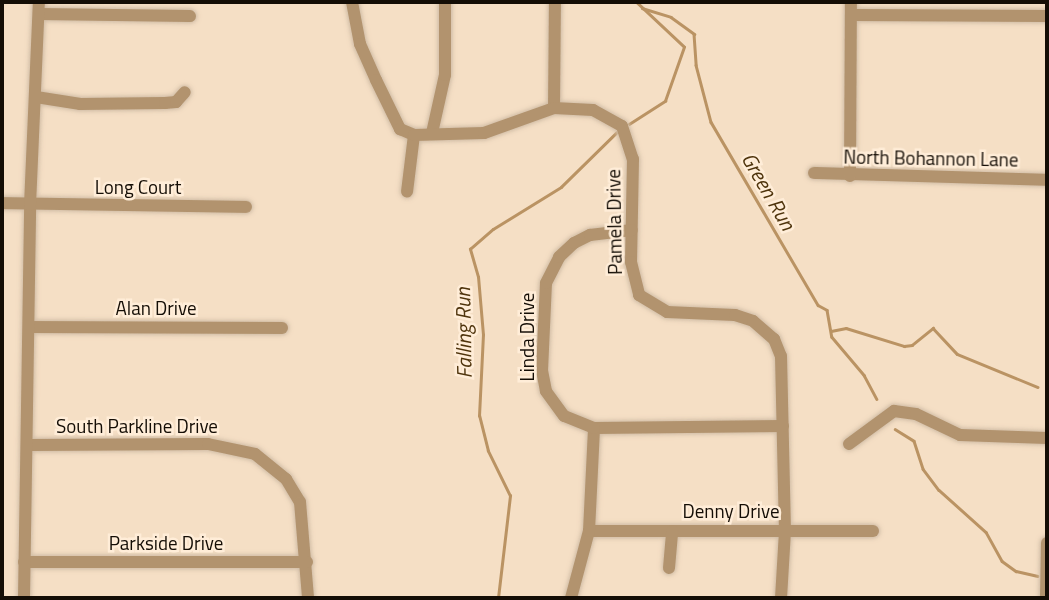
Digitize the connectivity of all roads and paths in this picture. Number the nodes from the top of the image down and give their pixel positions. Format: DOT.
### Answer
graph roads {
  1 [pos="352,2"];
  2 [pos="445,2"];
  3 [pos="555,2"];
  4 [pos="39,8"];
  5 [pos="851,8"];
  6 [pos="190,16"];
  7 [pos="1047,16"];
  8 [pos="186,92"];
  9 [pos="36,97"];
  10 [pos="554,108"];
  11 [pos="432,133"];
  12 [pos="414,135"];
  13 [pos="814,173"];
  14 [pos="850,176"];
  15 [pos="1047,180"];
  16 [pos="407,192"];
  17 [pos="2,203"];
  18 [pos="30,205"];
  19 [pos="246,207"];
  20 [pos="632,230"];
  21 [pos="29,327"];
  22 [pos="282,328"];
  23 [pos="783,426"];
  24 [pos="594,428"];
  25 [pos="1047,438"];
  26 [pos="849,444"];
  27 [pos="28,445"];
  28 [pos="589,531"];
  29 [pos="672,531"];
  30 [pos="785,531"];
  31 [pos="873,531"];
  32 [pos="1047,543"];
  33 [pos="24,562"];
  34 [pos="307,562"];
  35 [pos="669,568"];
  36 [pos="24,598"];
  37 [pos="308,598"];
  38 [pos="571,598"];
  39 [pos="781,598"];
  40 [pos="1046,598"];
  1 -- 12 [label="street"];
  2 -- 11 [label="street"];
  3 -- 10 [label="street"];
  4 -- 6 [label="street"];
  4 -- 9 [label="street"];
  5 -- 7 [label="street"];
  5 -- 14 [label="street"];
  8 -- 9 [label="street"];
  9 -- 18 [label="street"];
  10 -- 11 [label="street, Pamela Drive"];
  10 -- 20 [label="street, Pamela Drive"];
  11 -- 12 [label="street, Pamela Drive"];
  12 -- 16 [label="street"];
  13 -- 14 [label="street, North Bohannon Lane"];
  14 -- 15 [label="street, North Bohannon Lane"];
  17 -- 18 [label="street, Long Court"];
  18 -- 19 [label="street, Long Court"];
  18 -- 21 [label="street"];
  20 -- 23 [label="street, Pamela Drive"];
  20 -- 24 [label="street, Linda Drive"];
  21 -- 22 [label="street, Alan Drive"];
  21 -- 27 [label="street"];
  23 -- 24 [label="street"];
  23 -- 30 [label="street, Pamela Drive"];
  24 -- 28 [label="street"];
  25 -- 26 [label="street"];
  27 -- 33 [label="street"];
  27 -- 34 [label="street, South Parkline Drive"];
  28 -- 29 [label="street, Denny Drive"];
  28 -- 38 [label="street"];
  29 -- 30 [label="street, Denny Drive"];
  29 -- 35 [label="street"];
  30 -- 31 [label="street, Denny Drive"];
  30 -- 39 [label="street, Pamela Drive"];
  32 -- 40 [label="street"];
  33 -- 34 [label="street, Parkside Drive"];
  33 -- 36 [label="street"];
  34 -- 37 [label="street"];
}
